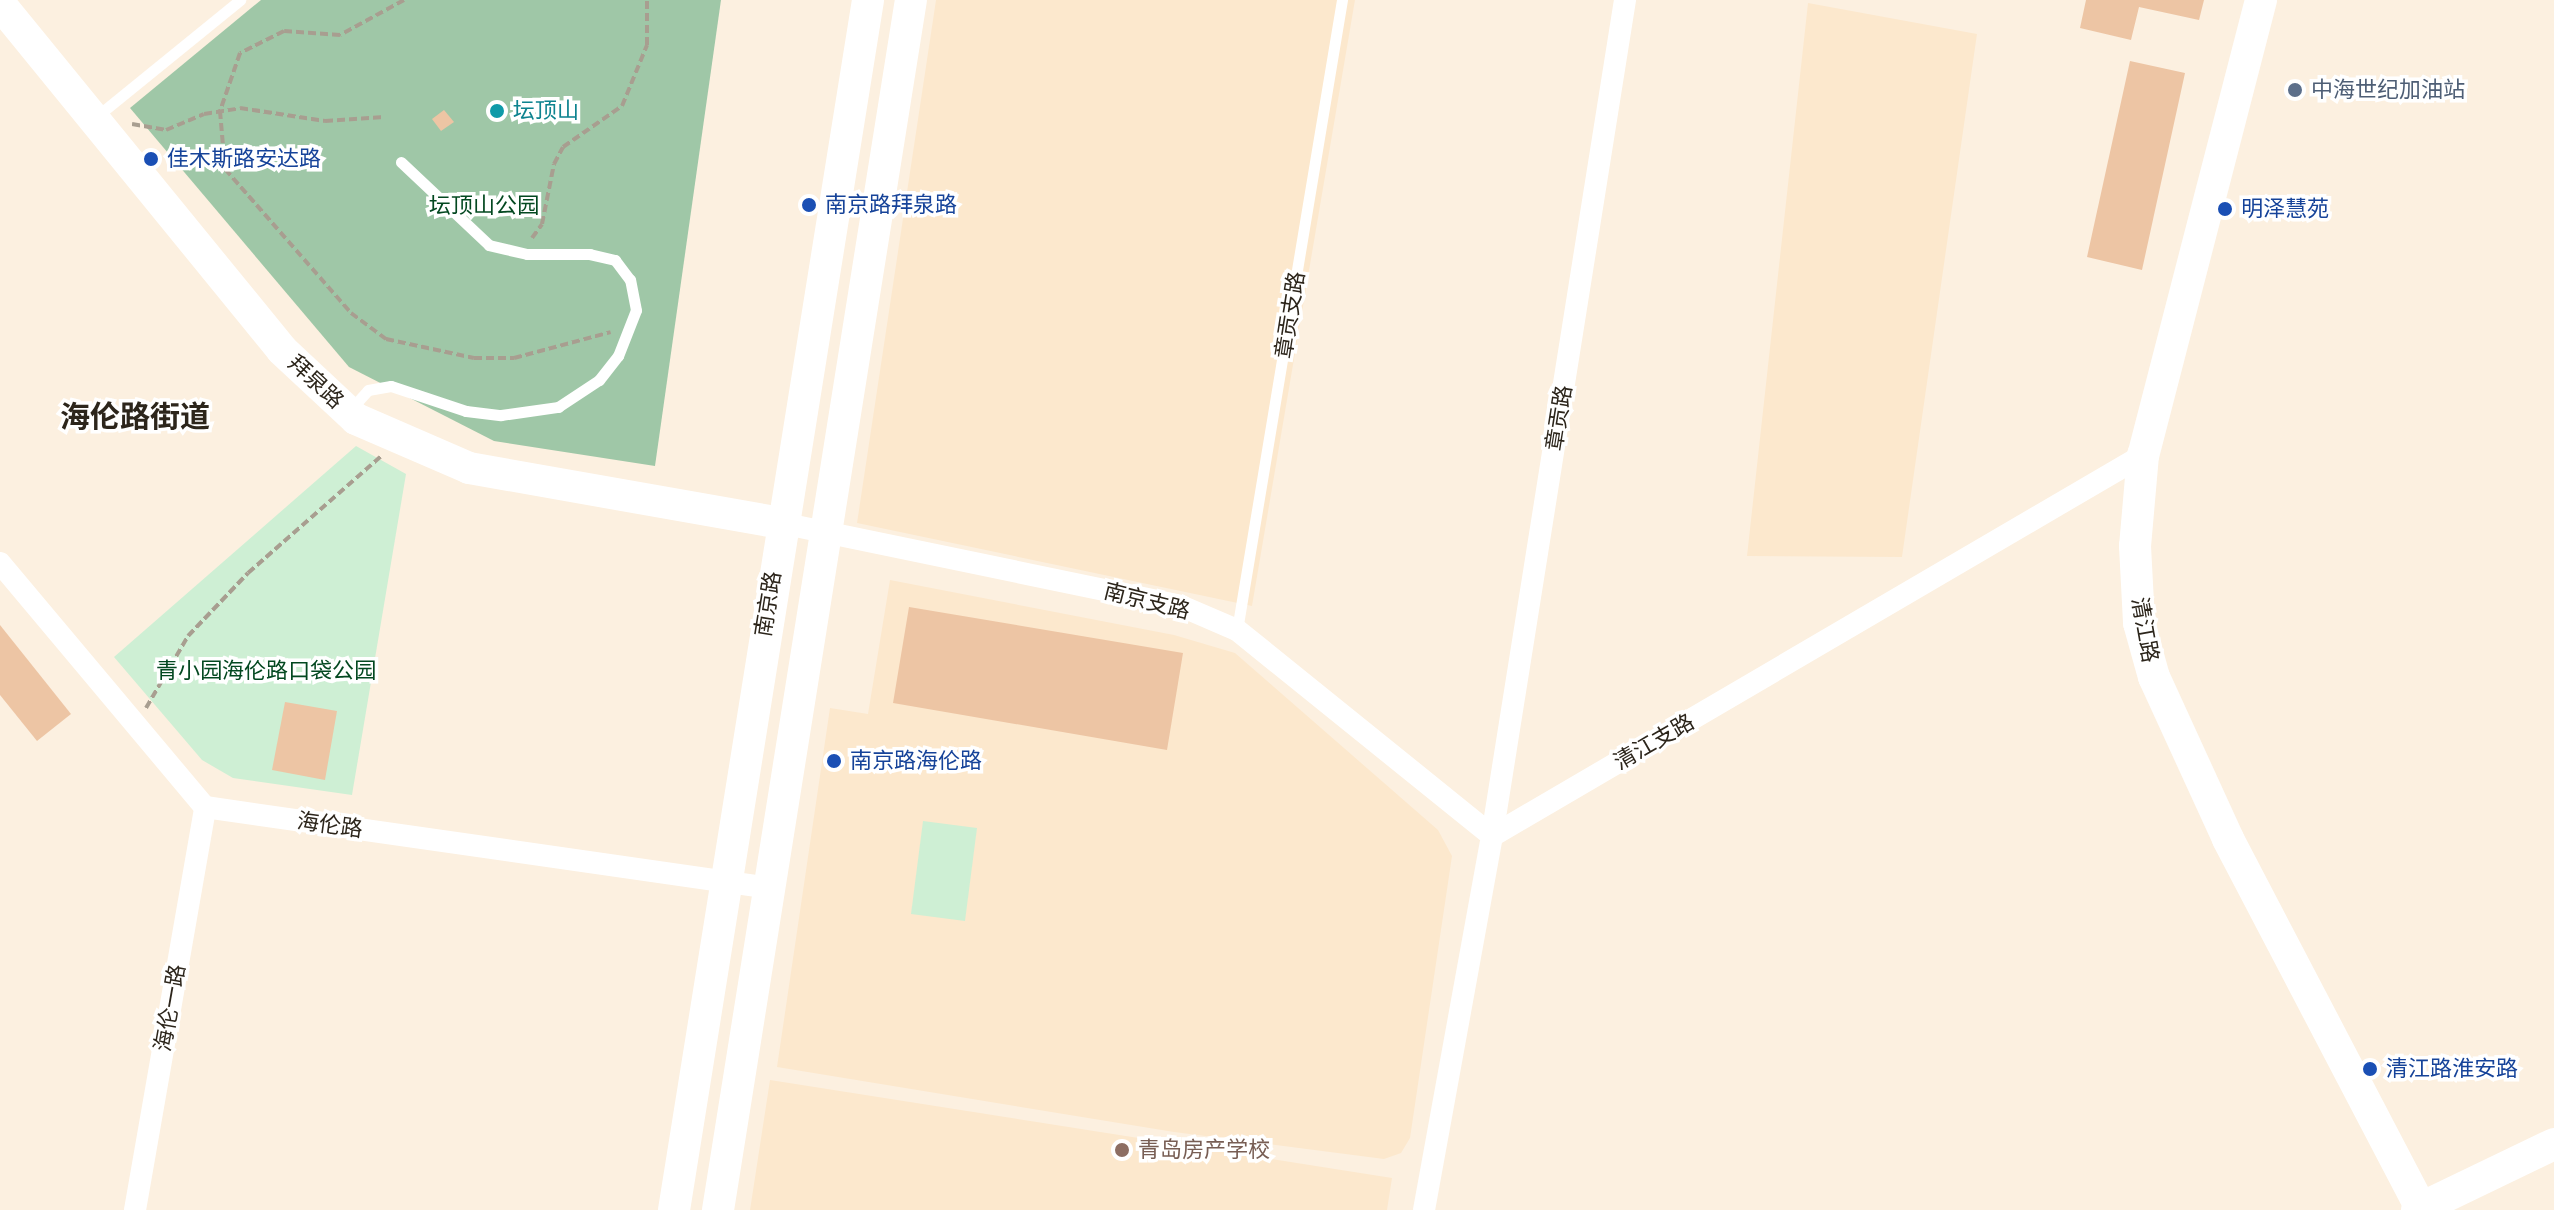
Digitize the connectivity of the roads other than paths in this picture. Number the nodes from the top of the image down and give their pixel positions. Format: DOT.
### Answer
graph roads {
  1 [pos="240,0"];
  2 [pos="868,0"];
  3 [pos="911,0"];
  4 [pos="1342,0"];
  5 [pos="1625,0"];
  6 [pos="2261,0"];
  7 [pos="0,4"];
  8 [pos="96,117"];
  9 [pos="401,162"];
  10 [pos="348,412"];
  11 [pos="2143,455"];
  12 [pos="781,523"];
  13 [pos="825,531"];
  14 [pos="0,563"];
  15 [pos="1237,630"];
  16 [pos="205,807"];
  17 [pos="1492,836"];
  18 [pos="724,882"];
  19 [pos="770,888"];
  20 [pos="2554,1144"];
  21 [pos="2419,1208"];
  22 [pos="135,1210"];
  23 [pos="674,1210"];
  24 [pos="718,1210"];
  25 [pos="1424,1210"];
  1 -- 8 [label="lane"];
  2 -- 12 [label="main road, 南京路"];
  3 -- 13 [label="main road, 南京路"];
  4 -- 15 [label="lane, 章贡支路"];
  5 -- 17 [label="street, 章贡路"];
  6 -- 11 [label="main road, 清江路"];
  7 -- 8 [label="main road, 拜泉路"];
  8 -- 10 [label="main road, 拜泉路"];
  9 -- 10 [label="lane"];
  10 -- 12 [label="main road, 拜泉路"];
  11 -- 17 [label="street, 清江支路"];
  11 -- 21 [label="main road, 清江路"];
  12 -- 13 [label="street, 南京支路"];
  12 -- 18 [label="main road, 南京路"];
  13 -- 15 [label="street, 南京支路"];
  13 -- 19 [label="main road, 南京路"];
  14 -- 16 [label="street"];
  15 -- 17 [label="street, 南京支路"];
  16 -- 18 [label="street, 海伦路"];
  16 -- 22 [label="street, 海伦一路"];
  17 -- 25 [label="street"];
  18 -- 19 [label="street, 海伦路"];
  18 -- 23 [label="main road, 南京路"];
  19 -- 24 [label="main road, 南京路"];
  20 -- 21 [label="main road"];
}
